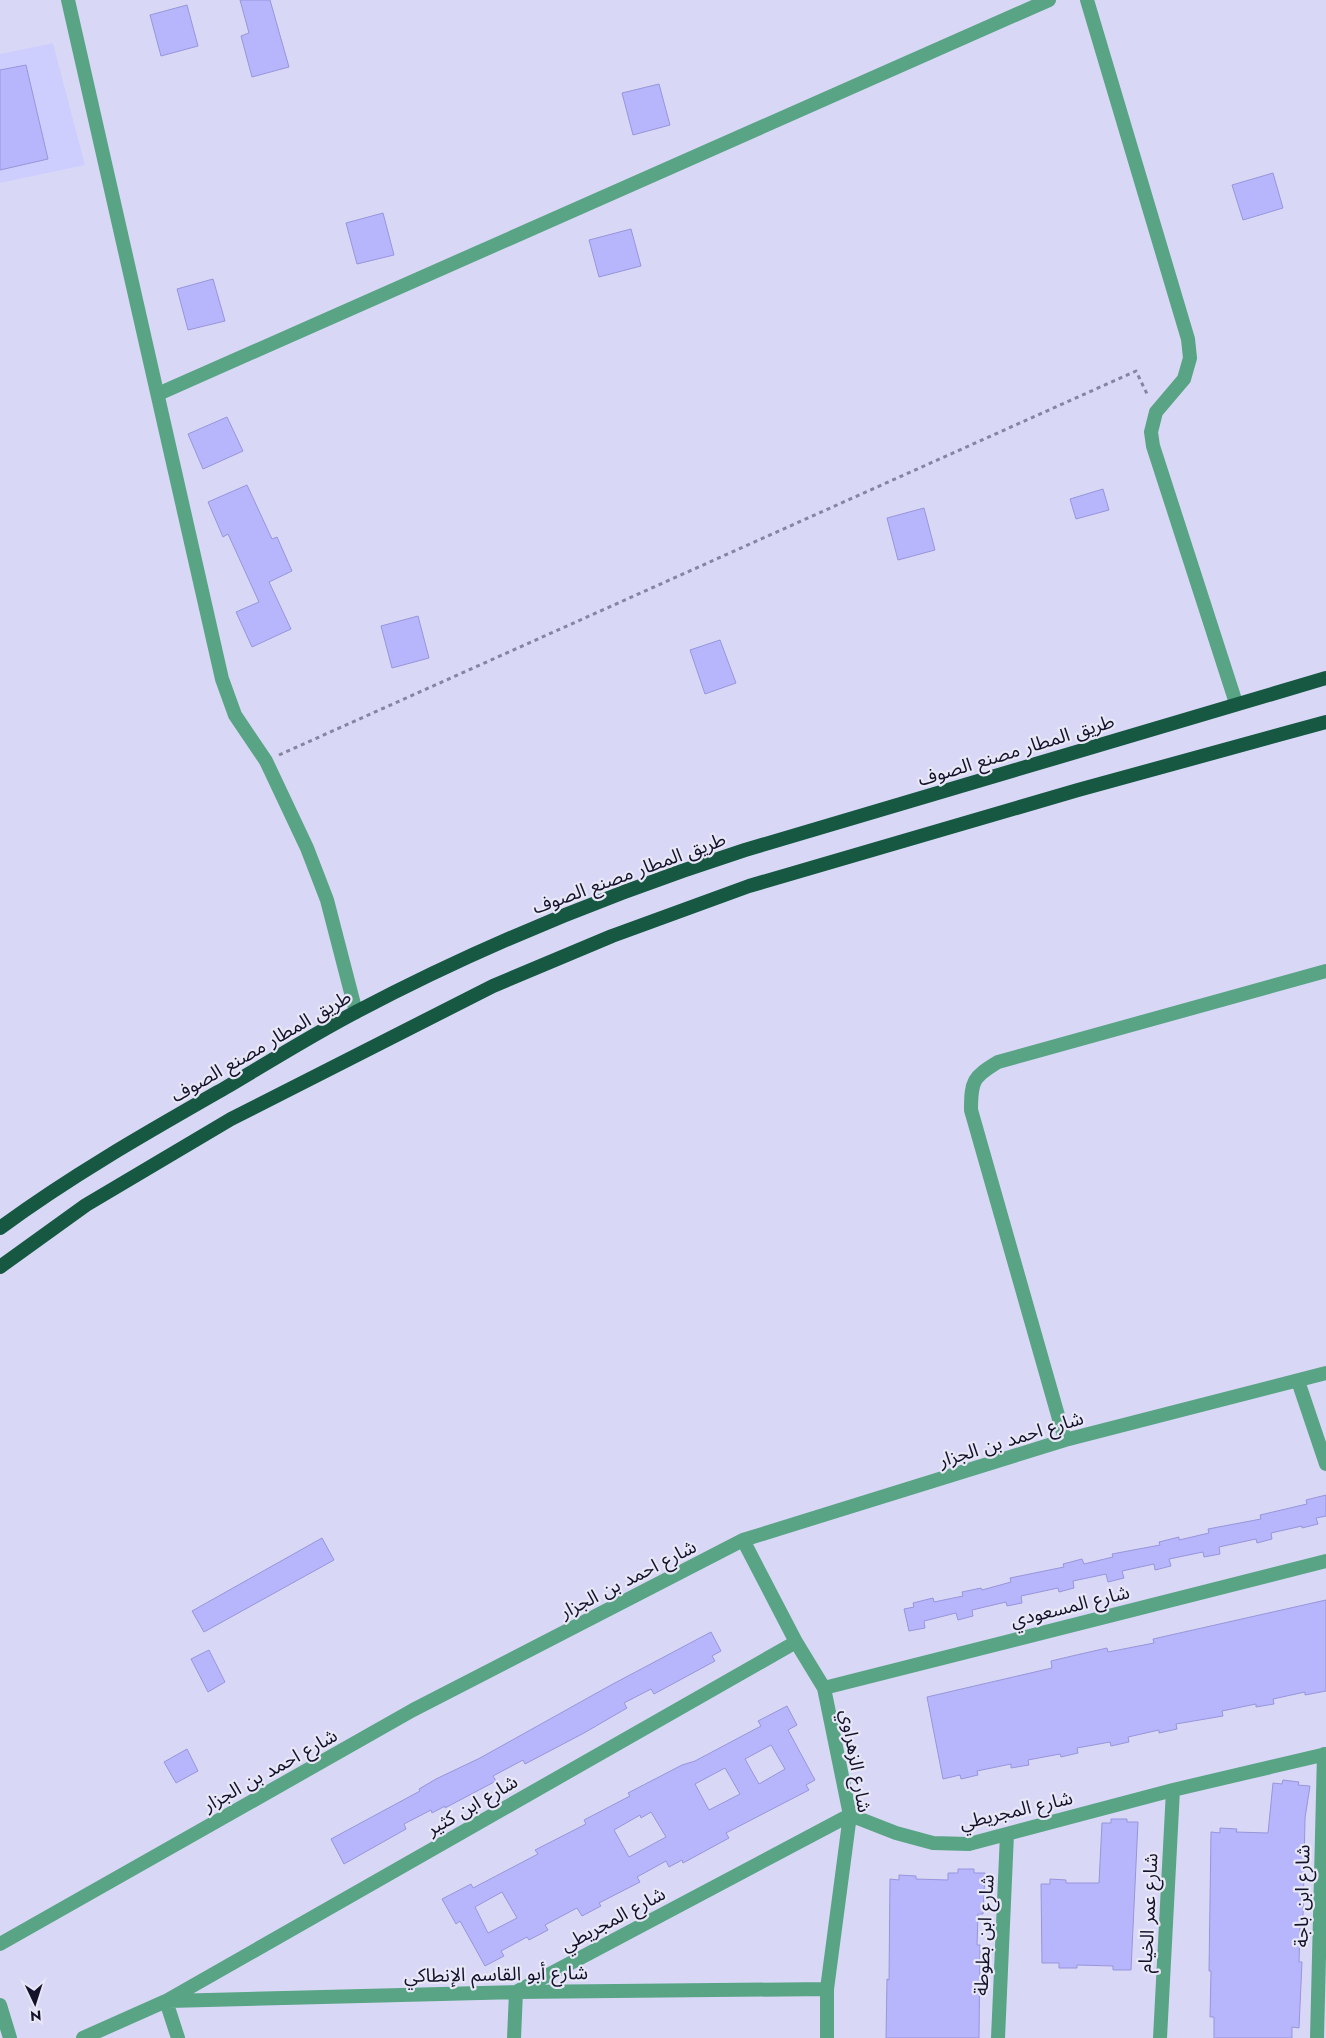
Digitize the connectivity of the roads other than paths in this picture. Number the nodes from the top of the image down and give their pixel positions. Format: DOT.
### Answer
graph roads {
  1 [pos="68,0"];
  2 [pos="1049,0"];
  3 [pos="1087,0"];
  4 [pos="158,394"];
  5 [pos="1326,678"];
  6 [pos="1236,703"];
  7 [pos="1326,722"];
  8 [pos="1325,975"];
  9 [pos="356,1012"];
  10 [pos="0,1228"];
  11 [pos="0,1268"];
  12 [pos="1326,1373"];
  13 [pos="1298,1381"];
  14 [pos="1065,1440"];
  15 [pos="1326,1464"];
  16 [pos="744,1540"];
  17 [pos="1326,1561"];
  18 [pos="796,1642"];
  19 [pos="824,1688"];
  20 [pos="1325,1754"];
  21 [pos="1174,1790"];
  22 [pos="850,1815"];
  23 [pos="1007,1834"];
  24 [pos="0,1944"];
  25 [pos="827,1989"];
  26 [pos="516,1992"];
  27 [pos="166,2001"];
  28 [pos="0,2005"];
  29 [pos="10,2038"];
  30 [pos="83,2038"];
  31 [pos="178,2038"];
  32 [pos="514,2038"];
  33 [pos="827,2038"];
  34 [pos="998,2038"];
  35 [pos="1160,2038"];
  36 [pos="1317,2038"];
  1 -- 4 [label="street"];
  2 -- 4 [label="street"];
  3 -- 6 [label="street"];
  4 -- 9 [label="street"];
  5 -- 6 [label="highway, طريق المطار مصنع الصوف"];
  6 -- 9 [label="highway, طريق المطار مصنع الصوف"];
  7 -- 11 [label="highway"];
  8 -- 14 [label="street"];
  9 -- 10 [label="highway, طريق المطار مصنع الصوف"];
  12 -- 13 [label="street, شارع احمد بن الجزار"];
  13 -- 14 [label="street, شارع احمد بن الجزار"];
  13 -- 15 [label="street"];
  14 -- 16 [label="street, شارع احمد بن الجزار"];
  16 -- 18 [label="street, شارع الزهراوي"];
  16 -- 24 [label="street, شارع احمد بن الجزار"];
  17 -- 19 [label="street, شارع المسعودي"];
  18 -- 19 [label="street, شارع الزهراوي"];
  18 -- 27 [label="street, شارع ابن كثير"];
  19 -- 22 [label="street, شارع الزهراوي"];
  20 -- 21 [label="street, شارع المجريطي"];
  20 -- 36 [label="street, شارع ابن باجة"];
  21 -- 23 [label="street, شارع المجريطي"];
  21 -- 35 [label="street, شارع عمر الخيام"];
  22 -- 23 [label="street, شارع المجريطي"];
  22 -- 25 [label="street, شارع الزهراوي"];
  22 -- 26 [label="street, شارع المجريطي"];
  23 -- 34 [label="street, شارع ابن بطوطة"];
  25 -- 26 [label="street, شارع أبو القاسم الإنطاكي"];
  25 -- 33 [label="street, شارع الزهراوي"];
  26 -- 27 [label="street, شارع أبو القاسم الإنطاكي"];
  26 -- 32 [label="street"];
  27 -- 30 [label="street, شارع ابن كثير"];
  27 -- 31 [label="street"];
  28 -- 29 [label="street"];
}
